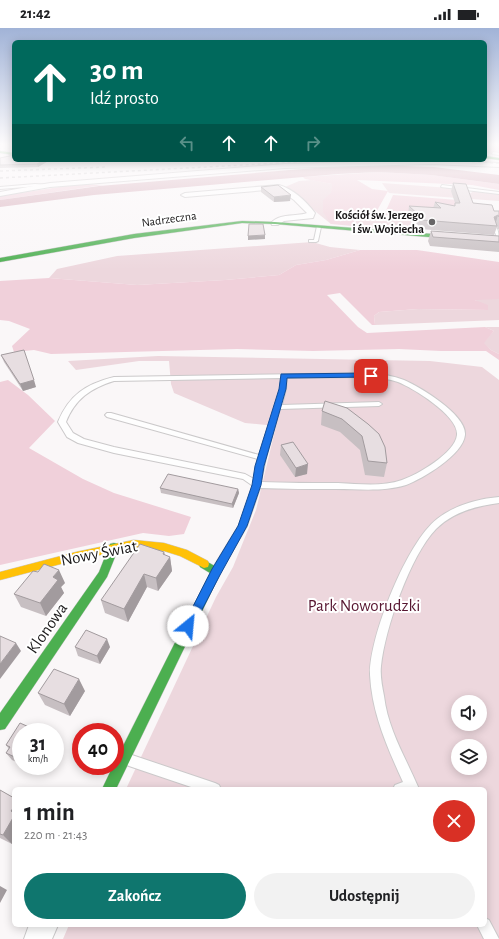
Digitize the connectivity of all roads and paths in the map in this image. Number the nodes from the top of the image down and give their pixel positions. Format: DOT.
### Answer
graph roads {
  1 [pos="29,186"];
  2 [pos="47,186"];
  3 [pos="442,186"];
  4 [pos="0,188"];
  5 [pos="499,193"];
  6 [pos="0,194"];
  7 [pos="185,195"];
  8 [pos="275,223"];
  9 [pos="319,227"];
  10 [pos="495,228"];
  11 [pos="499,241"];
  12 [pos="311,242"];
  13 [pos="0,260"];
  14 [pos="284,376"];
  15 [pos="379,404"];
  16 [pos="277,407"];
  17 [pos="109,415"];
  18 [pos="262,458"];
  19 [pos="257,485"];
  20 [pos="499,500"];
  21 [pos="114,547"];
  22 [pos="216,572"];
  23 [pos="0,576"];
  24 [pos="0,724"];
  25 [pos="124,756"];
  26 [pos="124,758"];
  27 [pos="115,775"];
  28 [pos="110,787"];
  29 [pos="209,787"];
  30 [pos="407,787"];
  31 [pos="43,927"];
  32 [pos="485,927"];
  33 [pos="38,939"];
  34 [pos="492,939"];
  1 -- 4 [label="lane"];
  2 -- 6 [label="street"];
  3 -- 5 [label="lane"];
  7 -- 8 [label="street"];
  8 -- 9 [label="street, Nadrzeczna"];
  8 -- 13 [label="street, Nadrzeczna"];
  9 -- 11 [label="street, Nadrzeczna"];
  9 -- 12 [label="lane"];
  10 -- 11 [label="lane"];
  14 -- 16 [label="lane"];
  14 -- 19 [label="lane"];
  14 -- 19 [label="lane"];
  15 -- 16 [label="lane"];
  16 -- 18 [label="lane"];
  17 -- 18 [label="lane"];
  18 -- 19 [label="lane"];
  19 -- 22 [label="lane"];
  20 -- 30 [label="lane"];
  21 -- 22 [label="street, Nowy Świat"];
  21 -- 23 [label="street, Nowy Świat"];
  21 -- 24 [label="street, Klonowa"];
  22 -- 25 [label="street"];
  26 -- 29 [label="lane"];
  27 -- 28 [label="street"];
  31 -- 33 [label="street"];
  32 -- 34 [label="lane"];
}
